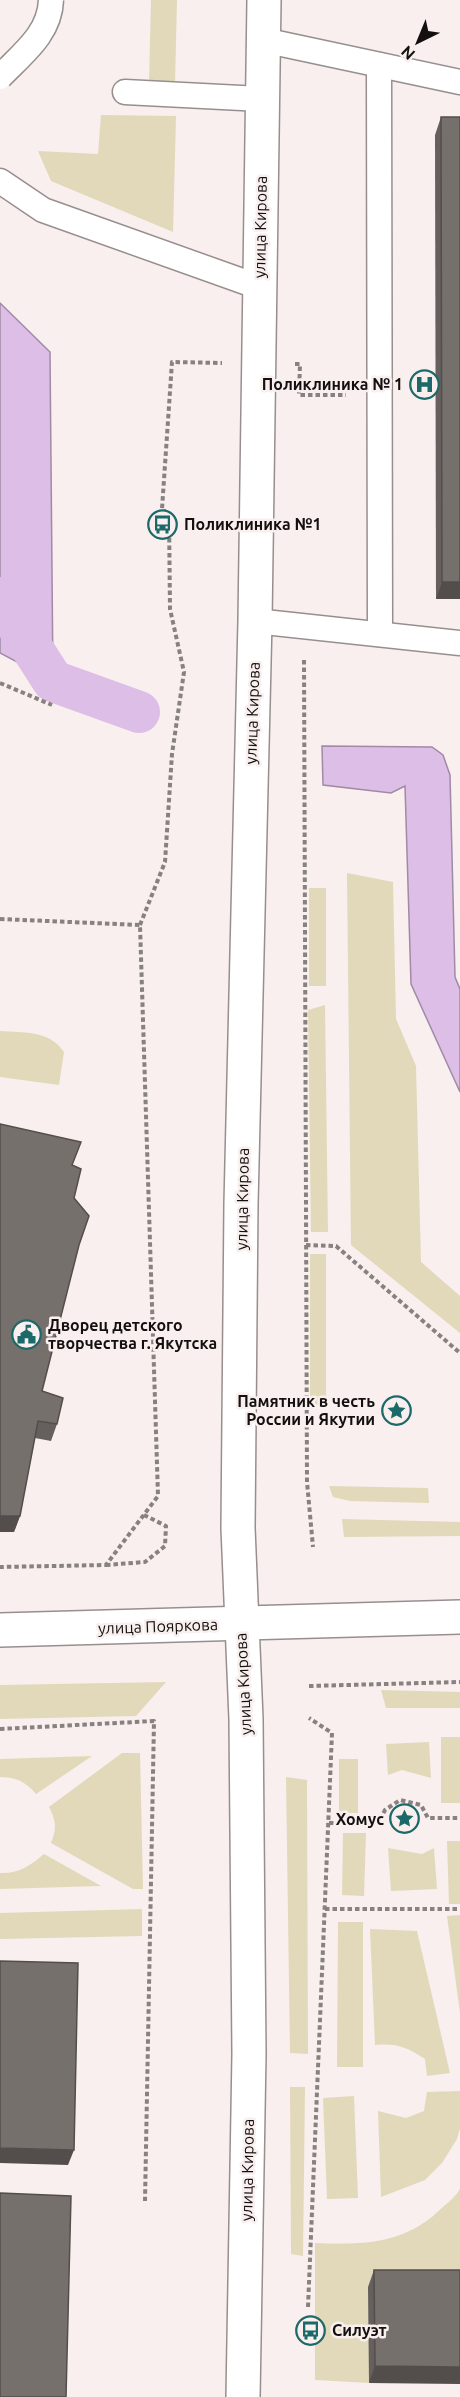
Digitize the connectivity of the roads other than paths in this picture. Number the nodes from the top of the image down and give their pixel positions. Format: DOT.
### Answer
graph roads {
  1 [pos="51,0"];
  2 [pos="264,0"];
  3 [pos="263,40"];
  4 [pos="379,65"];
  5 [pos="0,77"];
  6 [pos="460,82"];
  7 [pos="125,92"];
  8 [pos="263,99"];
  9 [pos="0,182"];
  10 [pos="259,287"];
  11 [pos="255,621"];
  12 [pos="380,634"];
  13 [pos="460,643"];
  14 [pos="460,1617"];
  15 [pos="240,1623"];
  16 [pos="0,1630"];
  17 [pos="243,2397"];
  1 -- 5 [label="lane, bridge"];
  2 -- 3 [label="main road, улица Кирова"];
  3 -- 4 [label="lane"];
  3 -- 8 [label="main road, улица Кирова"];
  4 -- 6 [label="lane"];
  4 -- 12 [label="lane"];
  7 -- 8 [label="lane"];
  8 -- 10 [label="main road, улица Кирова"];
  9 -- 10 [label="lane"];
  10 -- 11 [label="main road, улица Кирова"];
  11 -- 12 [label="lane"];
  11 -- 15 [label="main road, улица Кирова"];
  12 -- 13 [label="lane"];
  14 -- 15 [label="main road, улица Пояркова"];
  15 -- 16 [label="main road, улица Пояркова"];
  15 -- 17 [label="main road, улица Кирова"];
}
